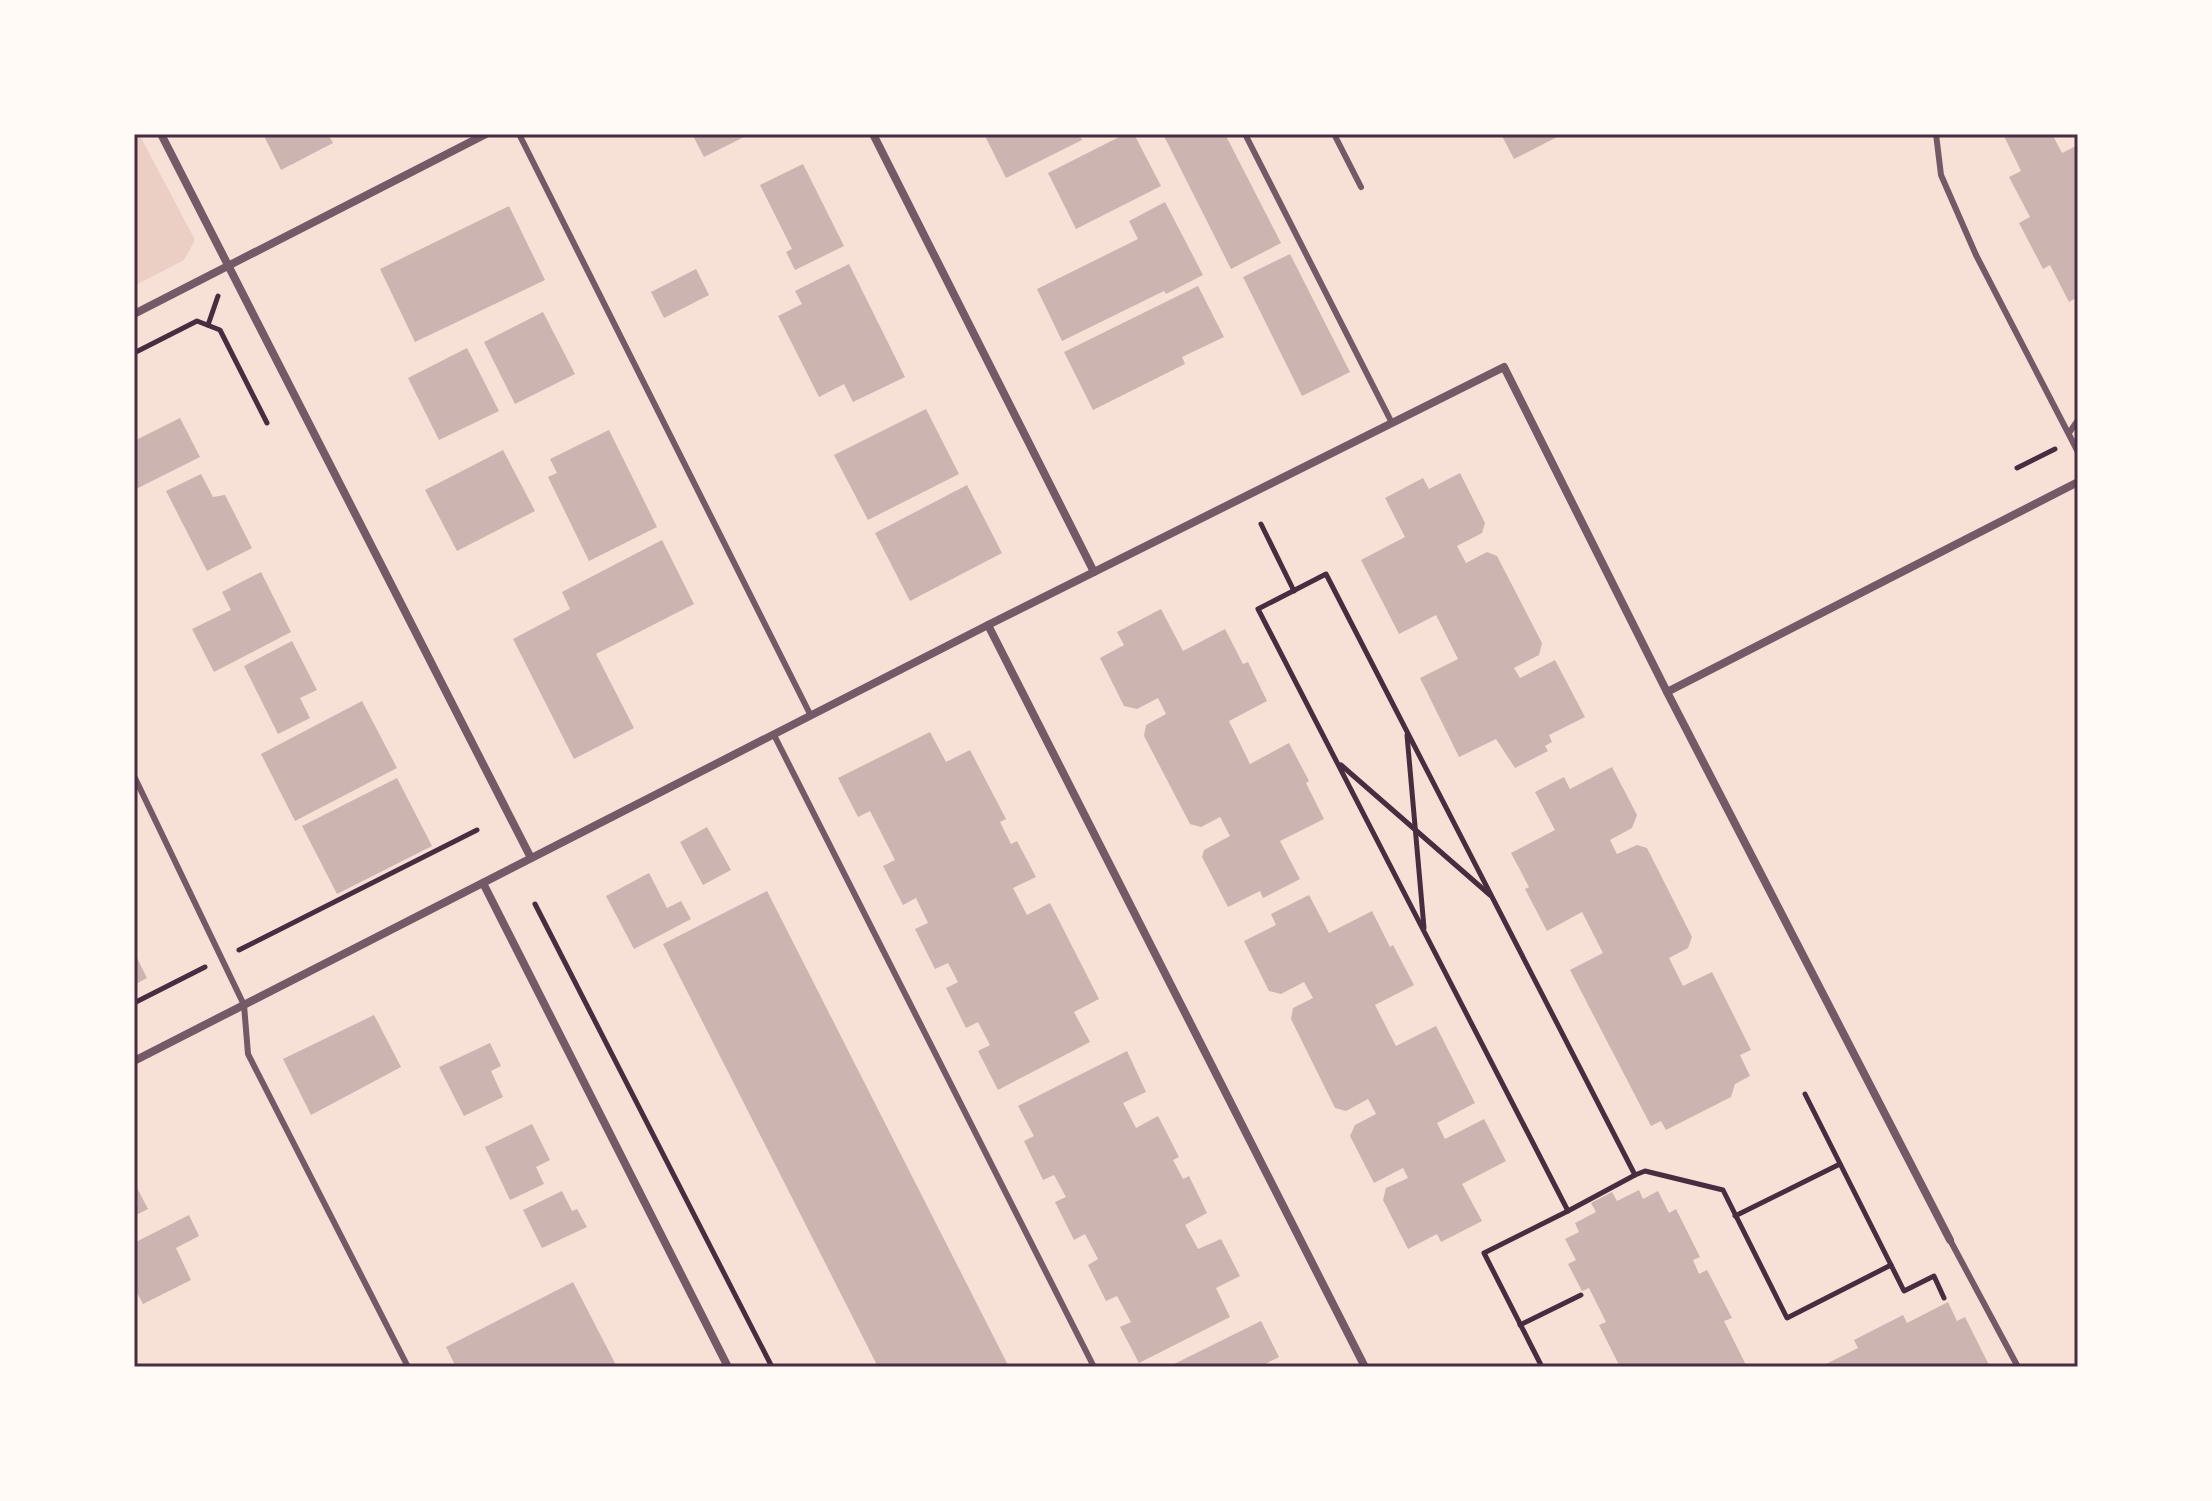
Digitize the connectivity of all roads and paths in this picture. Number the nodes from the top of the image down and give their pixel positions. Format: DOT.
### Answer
graph roads {
  1 [pos="161,134"];
  2 [pos="486,134"];
  3 [pos="519,134"];
  4 [pos="873,134"];
  5 [pos="1245,134"];
  6 [pos="1334,134"];
  7 [pos="1936,134"];
  8 [pos="1361,187"];
  9 [pos="229,266"];
  10 [pos="134,314"];
  11 [pos="134,353"];
  12 [pos="2078,420"];
  13 [pos="267,423"];
  14 [pos="1392,423"];
  15 [pos="2070,437"];
  16 [pos="2078,452"];
  17 [pos="2017,468"];
  18 [pos="2078,482"];
  19 [pos="1261,524"];
  20 [pos="1094,572"];
  21 [pos="1294,591"];
  22 [pos="988,625"];
  23 [pos="1667,692"];
  24 [pos="811,716"];
  25 [pos="1407,731"];
  26 [pos="774,735"];
  27 [pos="1337,762"];
  28 [pos="134,776"];
  29 [pos="477,830"];
  30 [pos="1415,831"];
  31 [pos="531,858"];
  32 [pos="483,883"];
  33 [pos="1493,898"];
  34 [pos="535,904"];
  35 [pos="1425,933"];
  36 [pos="222,959"];
  37 [pos="134,1003"];
  38 [pos="244,1005"];
  39 [pos="134,1061"];
  40 [pos="1805,1094"];
  41 [pos="1840,1164"];
  42 [pos="1635,1175"];
  43 [pos="1568,1211"];
  44 [pos="1735,1216"];
  45 [pos="1950,1240"];
  46 [pos="1891,1265"];
  47 [pos="1581,1295"];
  48 [pos="1944,1298"];
  49 [pos="1520,1325"];
  50 [pos="408,1367"];
  51 [pos="728,1367"];
  52 [pos="772,1367"];
  53 [pos="1094,1367"];
  54 [pos="1365,1367"];
  55 [pos="1542,1367"];
  56 [pos="2018,1367"];
  1 -- 9 [label="street"];
  2 -- 9 [label="street"];
  3 -- 24 [label="lane"];
  4 -- 20 [label="street"];
  5 -- 14 [label="lane"];
  6 -- 8 [label="lane"];
  7 -- 15 [label="lane"];
  9 -- 10 [label="street"];
  9 -- 31 [label="street"];
  11 -- 13 [label="path"];
  12 -- 15 [label="lane"];
  14 -- 20 [label="street"];
  14 -- 23 [label="street"];
  15 -- 16 [label="lane"];
  15 -- 17 [label="path"];
  18 -- 23 [label="street"];
  19 -- 21 [label="path"];
  20 -- 22 [label="street"];
  21 -- 25 [label="path"];
  21 -- 27 [label="path"];
  22 -- 24 [label="street"];
  22 -- 54 [label="street"];
  23 -- 45 [label="street"];
  24 -- 26 [label="street"];
  25 -- 30 [label="path"];
  25 -- 33 [label="path"];
  26 -- 31 [label="street"];
  26 -- 53 [label="lane"];
  27 -- 30 [label="path"];
  27 -- 35 [label="path"];
  28 -- 36 [label="lane"];
  29 -- 36 [label="path"];
  30 -- 33 [label="path"];
  30 -- 35 [label="path"];
  31 -- 32 [label="street"];
  32 -- 38 [label="street"];
  32 -- 51 [label="street"];
  33 -- 42 [label="path"];
  34 -- 52 [label="path"];
  35 -- 43 [label="path"];
  36 -- 37 [label="path"];
  36 -- 38 [label="lane"];
  38 -- 39 [label="street"];
  38 -- 50 [label="lane"];
  40 -- 41 [label="path"];
  41 -- 44 [label="path"];
  41 -- 46 [label="path"];
  42 -- 43 [label="path"];
  42 -- 44 [label="path"];
  43 -- 49 [label="path"];
  44 -- 46 [label="path"];
  45 -- 56 [label="lane"];
  46 -- 48 [label="path"];
  47 -- 49 [label="path"];
  49 -- 55 [label="path"];
}
